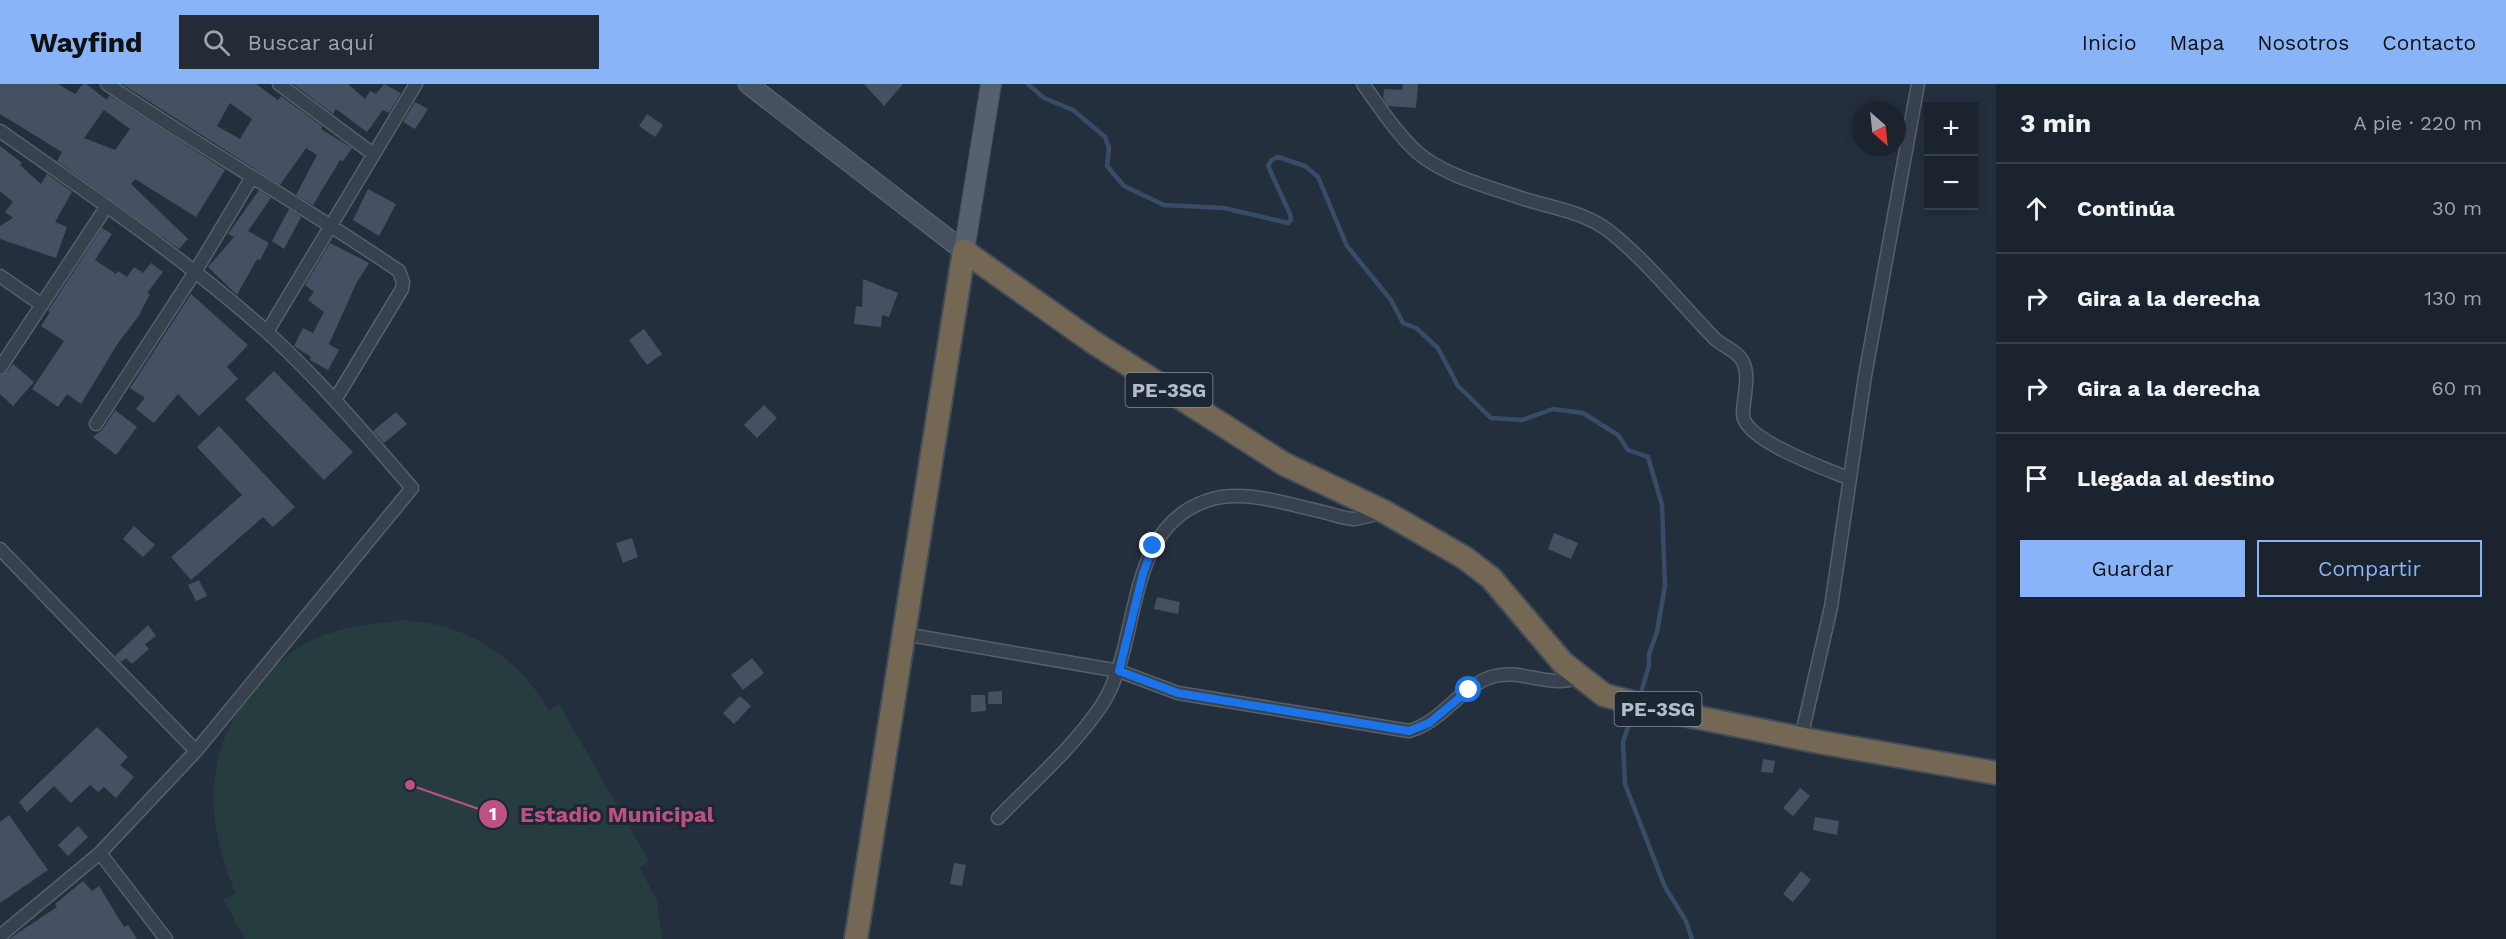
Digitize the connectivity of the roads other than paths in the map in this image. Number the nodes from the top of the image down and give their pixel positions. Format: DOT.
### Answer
graph roads {
  1 [pos="107,84"];
  2 [pos="279,84"];
  3 [pos="416,84"];
  4 [pos="748,84"];
  5 [pos="991,84"];
  6 [pos="1363,84"];
  7 [pos="1918,84"];
  8 [pos="0,130"];
  9 [pos="373,154"];
  10 [pos="252,177"];
  11 [pos="107,206"];
  12 [pos="331,224"];
  13 [pos="964,251"];
  14 [pos="195,272"];
  15 [pos="0,276"];
  16 [pos="42,304"];
  17 [pos="267,332"];
  18 [pos="0,368"];
  19 [pos="335,400"];
  20 [pos="96,424"];
  21 [pos="1848,478"];
  22 [pos="1384,512"];
  23 [pos="0,549"];
  24 [pos="904,634"];
  25 [pos="1119,671"];
  26 [pos="1579,678"];
  27 [pos="1801,738"];
  28 [pos="196,751"];
  29 [pos="1996,773"];
  30 [pos="998,818"];
  31 [pos="100,853"];
  32 [pos="0,936"];
  33 [pos="166,939"];
  34 [pos="856,939"];
  1 -- 10 [label="street"];
  2 -- 9 [label="street"];
  3 -- 9 [label="street"];
  4 -- 13 [label="main road"];
  5 -- 13 [label="main road"];
  6 -- 21 [label="street"];
  7 -- 21 [label="street"];
  8 -- 11 [label="street"];
  9 -- 12 [label="street"];
  10 -- 12 [label="street"];
  10 -- 14 [label="street"];
  11 -- 14 [label="street"];
  11 -- 16 [label="street"];
  12 -- 17 [label="street"];
  12 -- 19 [label="street"];
  13 -- 22 [label="highway, PE-3SG"];
  13 -- 24 [label="highway"];
  14 -- 17 [label="street"];
  14 -- 20 [label="street"];
  15 -- 16 [label="street"];
  16 -- 18 [label="street"];
  17 -- 19 [label="street"];
  19 -- 28 [label="street"];
  21 -- 27 [label="street"];
  22 -- 25 [label="street"];
  22 -- 26 [label="highway, PE-3SG"];
  23 -- 28 [label="street"];
  24 -- 25 [label="street"];
  24 -- 34 [label="highway"];
  25 -- 26 [label="street"];
  25 -- 30 [label="street"];
  26 -- 27 [label="highway, PE-3SG"];
  27 -- 29 [label="highway, PE-3SG"];
  28 -- 31 [label="street"];
  31 -- 32 [label="street"];
  31 -- 33 [label="street"];
}
